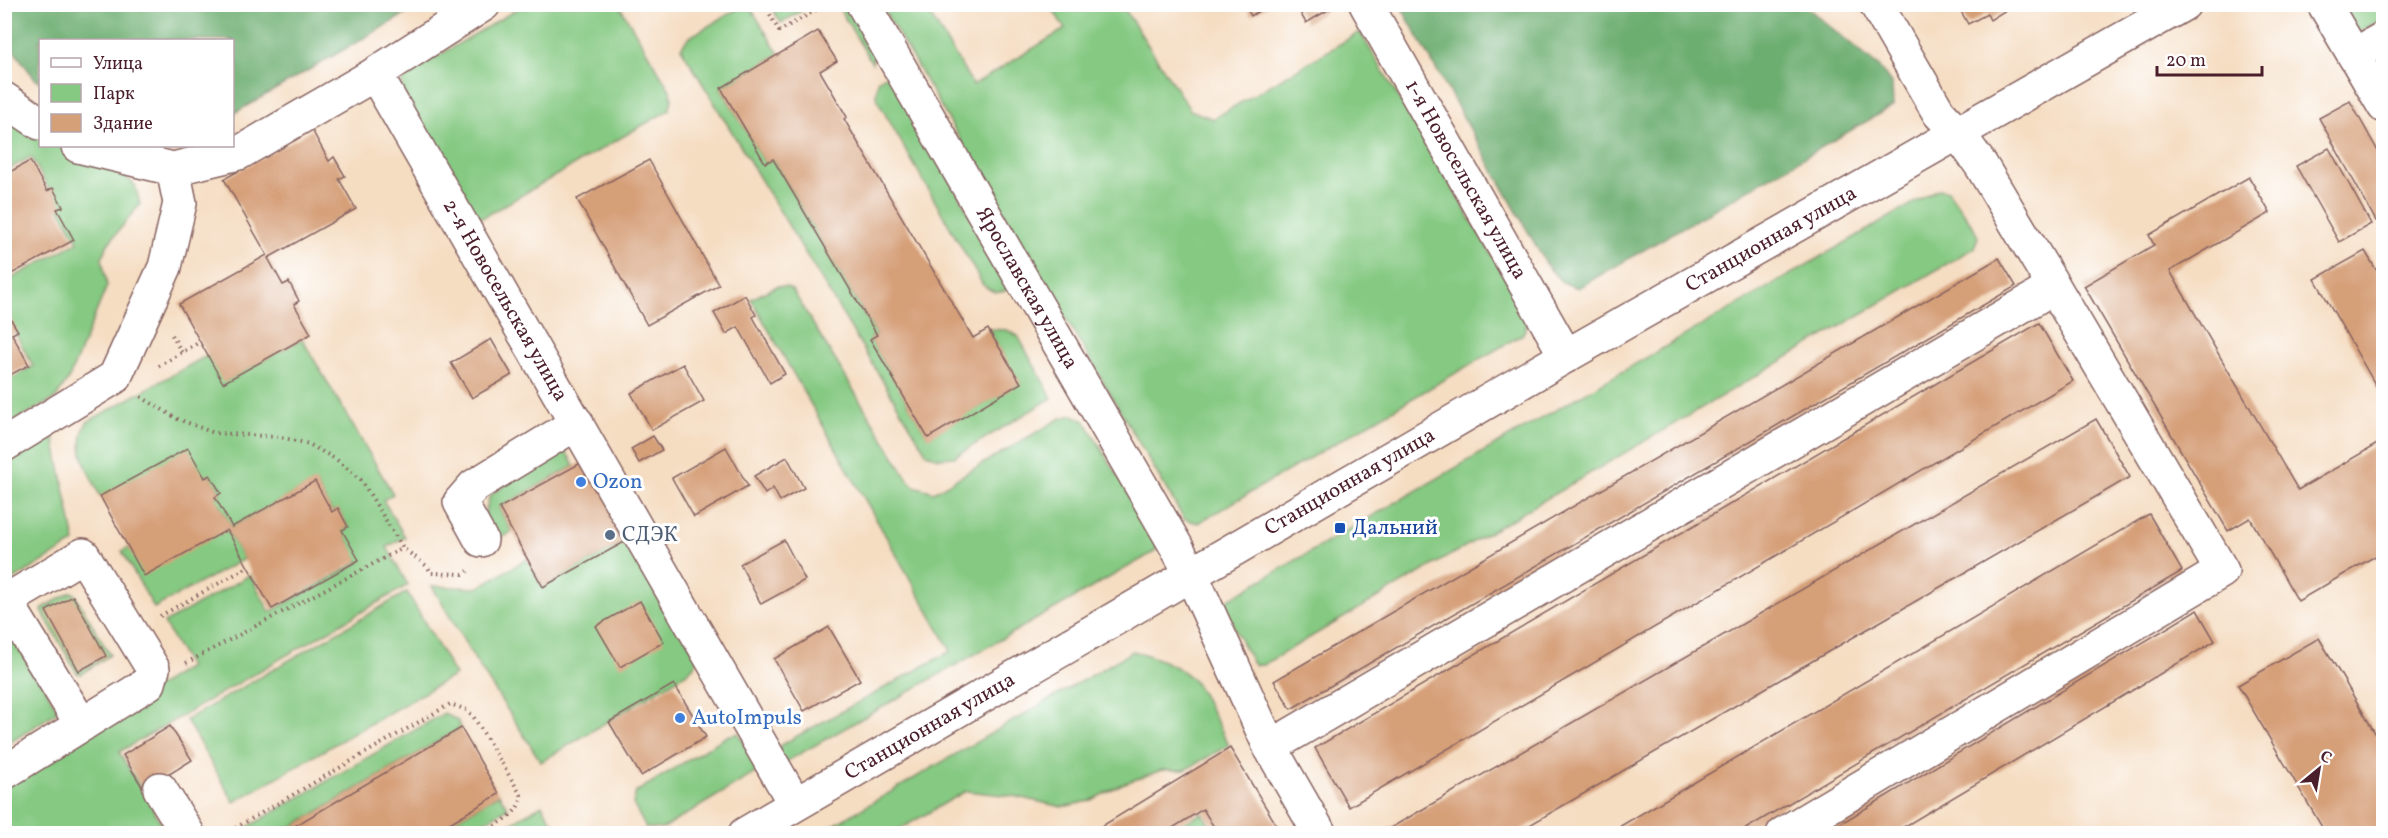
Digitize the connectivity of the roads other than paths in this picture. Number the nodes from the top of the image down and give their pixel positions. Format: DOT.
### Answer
graph roads {
  1 [pos="484,4"];
  2 [pos="863,4"];
  3 [pos="1366,4"];
  4 [pos="1876,4"];
  5 [pos="2184,4"];
  6 [pos="2324,4"];
  7 [pos="2384,38"];
  8 [pos="2354,55"];
  9 [pos="375,74"];
  10 [pos="4,99"];
  11 [pos="2384,106"];
  12 [pos="39,122"];
  13 [pos="1958,133"];
  14 [pos="82,147"];
  15 [pos="173,169"];
  16 [pos="2054,287"];
  17 [pos="1566,356"];
  18 [pos="577,423"];
  19 [pos="4,445"];
  20 [pos="481,540"];
  21 [pos="1191,574"];
  22 [pos="82,725"];
  23 [pos="1270,747"];
  24 [pos="4,773"];
  25 [pos="160,789"];
  26 [pos="795,804"];
  27 [pos="188,834"];
  28 [pos="746,834"];
  29 [pos="1320,834"];
  30 [pos="1783,834"];
  1 -- 9 [label="street"];
  2 -- 21 [label="street, Ярославская улица"];
  3 -- 17 [label="street, 1-я Новосельская улица"];
  4 -- 13 [label="street"];
  5 -- 13 [label="street, Станционная улица"];
  6 -- 8 [label="street"];
  7 -- 8 [label="street"];
  8 -- 11 [label="street"];
  9 -- 15 [label="street"];
  9 -- 18 [label="street, 2-я Новосельская улица"];
  10 -- 12 [label="street"];
  13 -- 16 [label="street"];
  13 -- 17 [label="street, Станционная улица"];
  14 -- 15 [label="street"];
  15 -- 19 [label="street"];
  16 -- 23 [label="street"];
  16 -- 30 [label="street"];
  17 -- 21 [label="street, Станционная улица"];
  18 -- 20 [label="street"];
  18 -- 26 [label="street, 2-я Новосельская улица"];
  21 -- 23 [label="street, Ярославская улица"];
  21 -- 26 [label="street, Станционная улица"];
  22 -- 22 [label="street"];
  22 -- 24 [label="street"];
  23 -- 29 [label="street, Ярославская улица"];
  25 -- 27 [label="street"];
  26 -- 28 [label="street, Станционная улица"];
}
